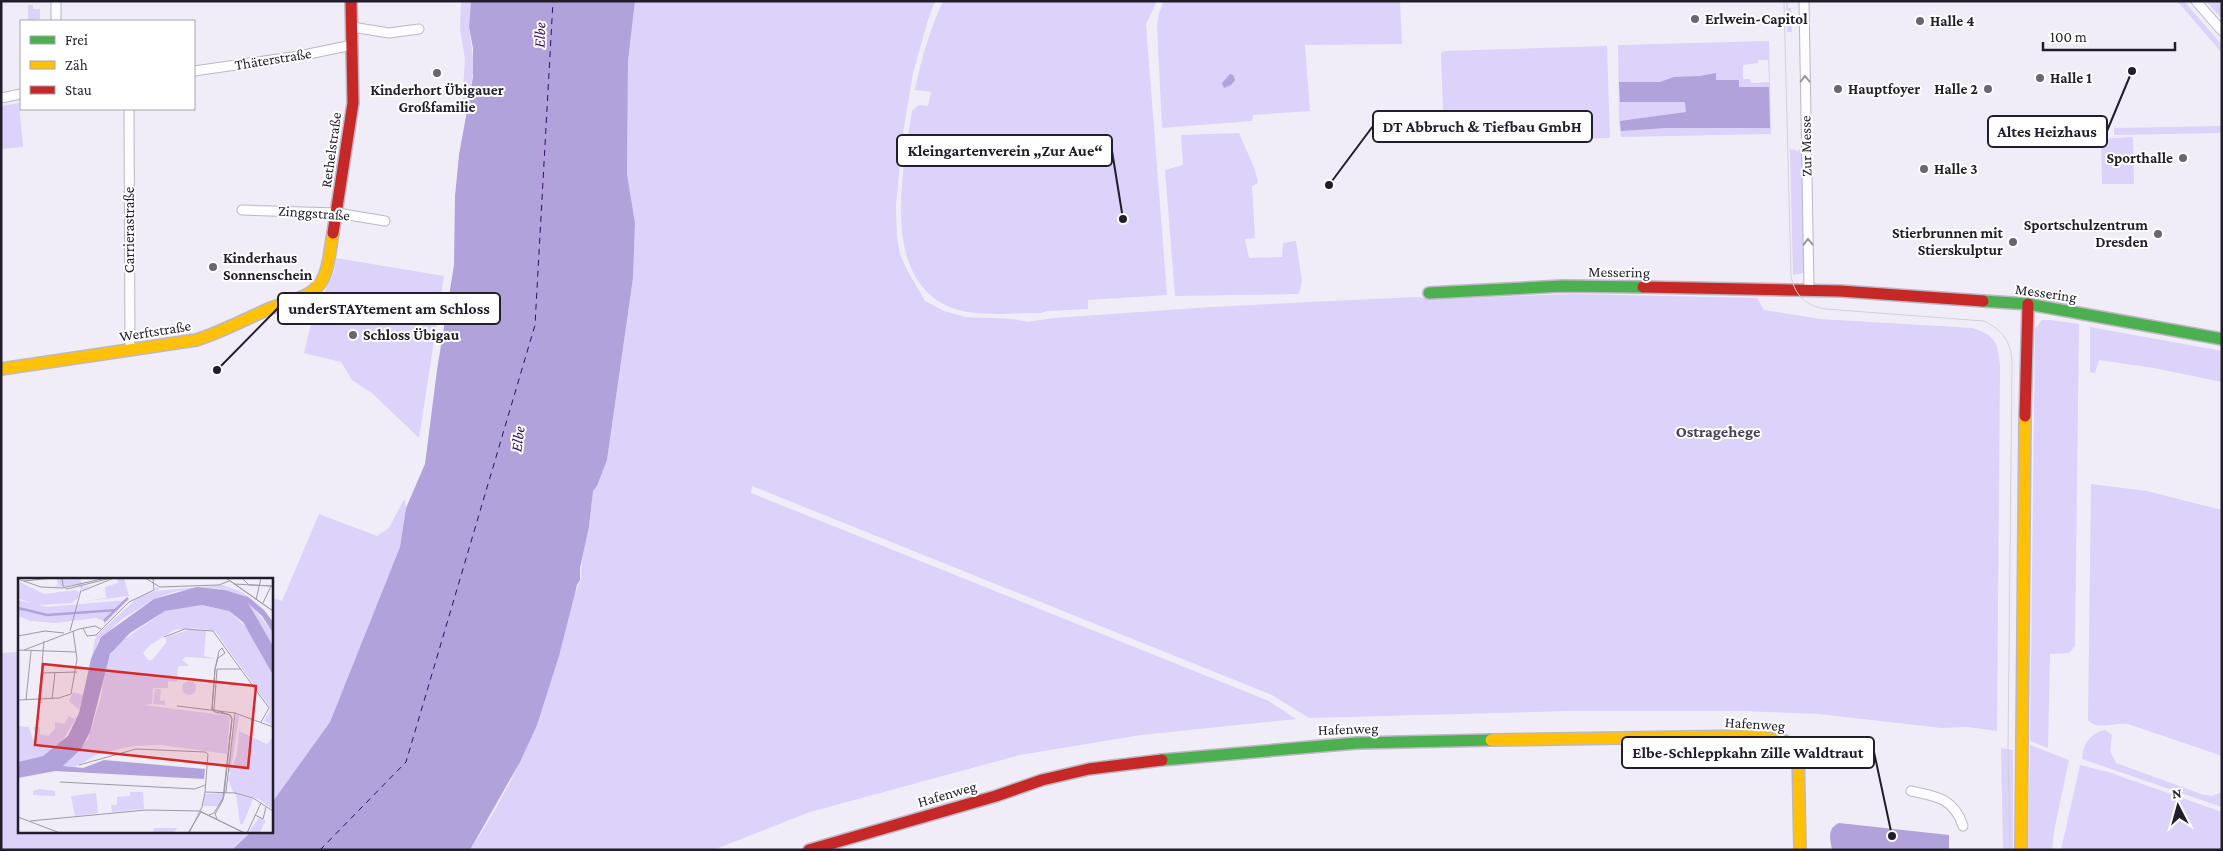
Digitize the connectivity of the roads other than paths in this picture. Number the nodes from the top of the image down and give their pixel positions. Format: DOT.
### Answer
graph roads {
  1 [pos="56,1"];
  2 [pos="350,1"];
  3 [pos="1804,1"];
  4 [pos="2196,1"];
  5 [pos="56,20"];
  6 [pos="352,27"];
  7 [pos="419,29"];
  8 [pos="2222,31"];
  9 [pos="352,45"];
  10 [pos="195,71"];
  11 [pos="20,94"];
  12 [pos="1,98"];
  13 [pos="129,110"];
  14 [pos="242,210"];
  15 [pos="337,212"];
  16 [pos="385,221"];
  17 [pos="1809,290"];
  18 [pos="1429,293"];
  19 [pos="307,295"];
  20 [pos="2028,304"];
  21 [pos="2222,339"];
  22 [pos="130,350"];
  23 [pos="1,369"];
  24 [pos="1910,791"];
  25 [pos="1963,826"];
  26 [pos="809,850"];
  27 [pos="1800,850"];
  28 [pos="2021,850"];
  1 -- 5 [label="street"];
  2 -- 6 [label="street, Rethelstraße"];
  17 -- 3 [label="street, Zur Messe, one-way"];
  4 -- 8 [label="street"];
  6 -- 7 [label="street"];
  6 -- 9 [label="street, Rethelstraße"];
  9 -- 10 [label="street, Thäterstraße"];
  9 -- 15 [label="street, Rethelstraße"];
  11 -- 12 [label="street"];
  13 -- 22 [label="street, Carrierastraße"];
  14 -- 15 [label="street, Zinggstraße"];
  15 -- 16 [label="street, Zinggstraße"];
  15 -- 19 [label="street, Rethelstraße"];
  17 -- 18 [label="street, Messering"];
  17 -- 20 [label="street, Messering"];
  19 -- 22 [label="street, Werftstraße"];
  20 -- 21 [label="street, Messering"];
  20 -- 28 [label="street"];
  22 -- 23 [label="street, Werftstraße"];
  24 -- 25 [label="street"];
  26 -- 27 [label="street, Hafenweg"];
}
